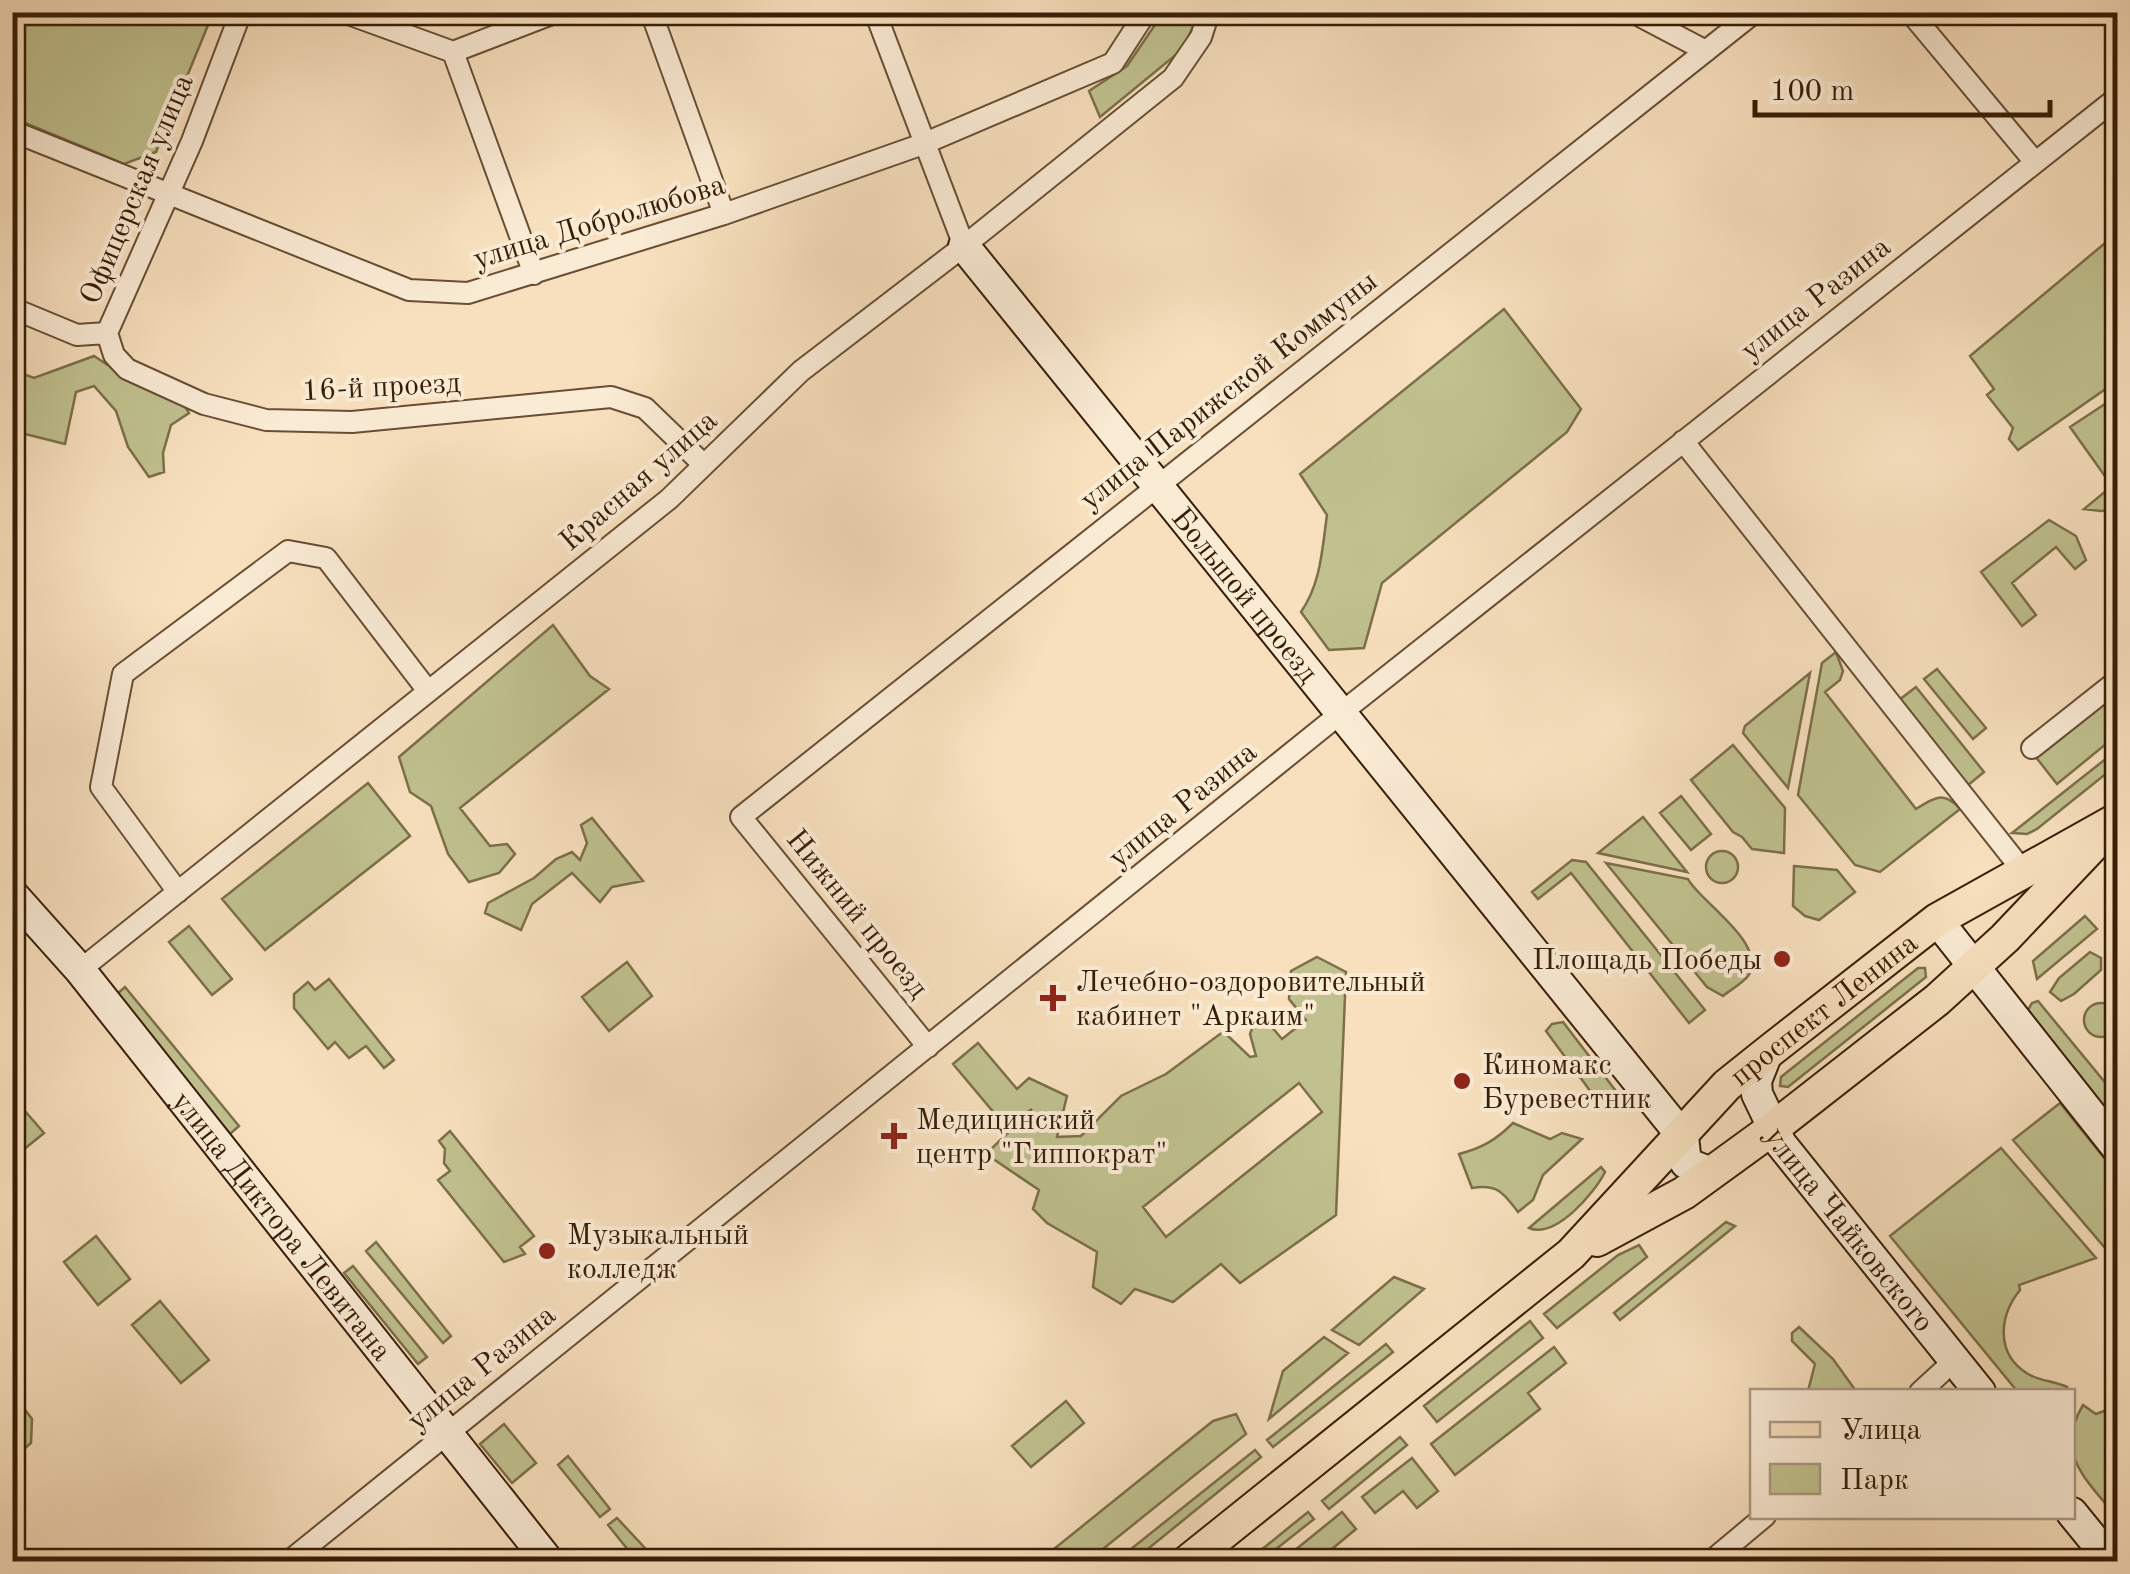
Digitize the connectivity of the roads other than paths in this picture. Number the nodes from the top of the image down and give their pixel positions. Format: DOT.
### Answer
graph roads {
  1 [pos="240,12"];
  2 [pos="343,12"];
  3 [pos="557,12"];
  4 [pos="651,12"];
  5 [pos="875,12"];
  6 [pos="1146,12"];
  7 [pos="1209,12"];
  8 [pos="1632,12"];
  9 [pos="1754,12"];
  10 [pos="1910,12"];
  11 [pos="1706,51"];
  12 [pos="453,52"];
  13 [pos="2118,96"];
  14 [pos="12,131"];
  15 [pos="923,144"];
  16 [pos="2034,162"];
  17 [pos="169,196"];
  18 [pos="724,214"];
  19 [pos="964,246"];
  20 [pos="534,274"];
  21 [pos="12,308"];
  22 [pos="107,333"];
  23 [pos="1684,441"];
  24 [pos="704,465"];
  25 [pos="1156,484"];
  26 [pos="2118,680"];
  27 [pos="428,691"];
  28 [pos="1341,713"];
  29 [pos="2032,748"];
  30 [pos="741,816"];
  31 [pos="2118,819"];
  32 [pos="2023,871"];
  33 [pos="178,892"];
  34 [pos="12,894"];
  35 [pos="1938,920"];
  36 [pos="1974,967"];
  37 [pos="80,970"];
  38 [pos="928,1047"];
  39 [pos="1767,1053"];
  40 [pos="1772,1130"];
  41 [pos="1683,1137"];
  42 [pos="2118,1149"];
  43 [pos="1711,1173"];
  44 [pos="1571,1254"];
  45 [pos="1956,1359"];
  46 [pos="1923,1389"];
  47 [pos="1978,1389"];
  48 [pos="446,1434"];
  49 [pos="2075,1517"];
  50 [pos="1761,1519"];
  51 [pos="288,1562"];
  52 [pos="549,1562"];
  53 [pos="1187,1562"];
  54 [pos="1710,1562"];
  55 [pos="2112,1562"];
  1 -- 17 [label="street, Офицерская улица"];
  2 -- 12 [label="street"];
  3 -- 12 [label="street"];
  4 -- 18 [label="street"];
  5 -- 15 [label="street, Большой проезд"];
  6 -- 15 [label="street"];
  7 -- 19 [label="street, Красная улица"];
  8 -- 11 [label="street"];
  9 -- 11 [label="street, улица Парижской Коммуны"];
  10 -- 16 [label="street"];
  11 -- 25 [label="street, улица Парижской Коммуны"];
  12 -- 20 [label="street"];
  13 -- 16 [label="street, улица Разина"];
  14 -- 17 [label="street, улица Добролюбова"];
  15 -- 18 [label="street, улица Добролюбова"];
  15 -- 19 [label="street, Большой проезд"];
  16 -- 23 [label="street, улица Разина"];
  17 -- 20 [label="street, улица Добролюбова"];
  17 -- 22 [label="street, Офицерская улица"];
  18 -- 20 [label="street, улица Добролюбова"];
  19 -- 24 [label="street, Красная улица"];
  19 -- 25 [label="street, Большой проезд"];
  21 -- 22 [label="street"];
  22 -- 24 [label="street, 16-й проезд"];
  23 -- 28 [label="street, улица Разина"];
  23 -- 32 [label="street"];
  24 -- 27 [label="street, Красная улица"];
  25 -- 28 [label="street, Большой проезд"];
  25 -- 30 [label="street, улица Парижской Коммуны"];
  26 -- 29 [label="street"];
  27 -- 33 [label="street, Красная улица"];
  27 -- 33 [label="street"];
  28 -- 38 [label="street, улица Разина"];
  28 -- 41 [label="street, Большой проезд"];
  30 -- 38 [label="street, Нижний проезд"];
  31 -- 32 [label="main road, проспект Ленина"];
  31 -- 36 [label="main road, проспект Ленина"];
  32 -- 35 [label="main road, проспект Ленина"];
  33 -- 37 [label="street, Красная улица"];
  34 -- 37 [label="street, улица Диктора Левитана"];
  35 -- 36 [label="street"];
  35 -- 39 [label="main road, проспект Ленина"];
  36 -- 40 [label="main road, проспект Ленина"];
  36 -- 42 [label="street"];
  37 -- 48 [label="street, улица Диктора Левитана"];
  38 -- 48 [label="street, улица Разина"];
  39 -- 40 [label="street, улица Чайковского"];
  39 -- 41 [label="main road, проспект Ленина"];
  40 -- 43 [label="main road, проспект Ленина"];
  40 -- 45 [label="street, улица Чайковского"];
  41 -- 43 [label="street, Большой проезд"];
  41 -- 44 [label="main road, проспект Ленина"];
  43 -- 44 [label="main road, проспект Ленина"];
  44 -- 53 [label="main road, проспект Ленина"];
  45 -- 46 [label="street"];
  45 -- 47 [label="street, улица Чайковского"];
  48 -- 51 [label="street, улица Разина"];
  48 -- 52 [label="street, улица Диктора Левитана"];
  49 -- 55 [label="street"];
  50 -- 54 [label="street"];
}
